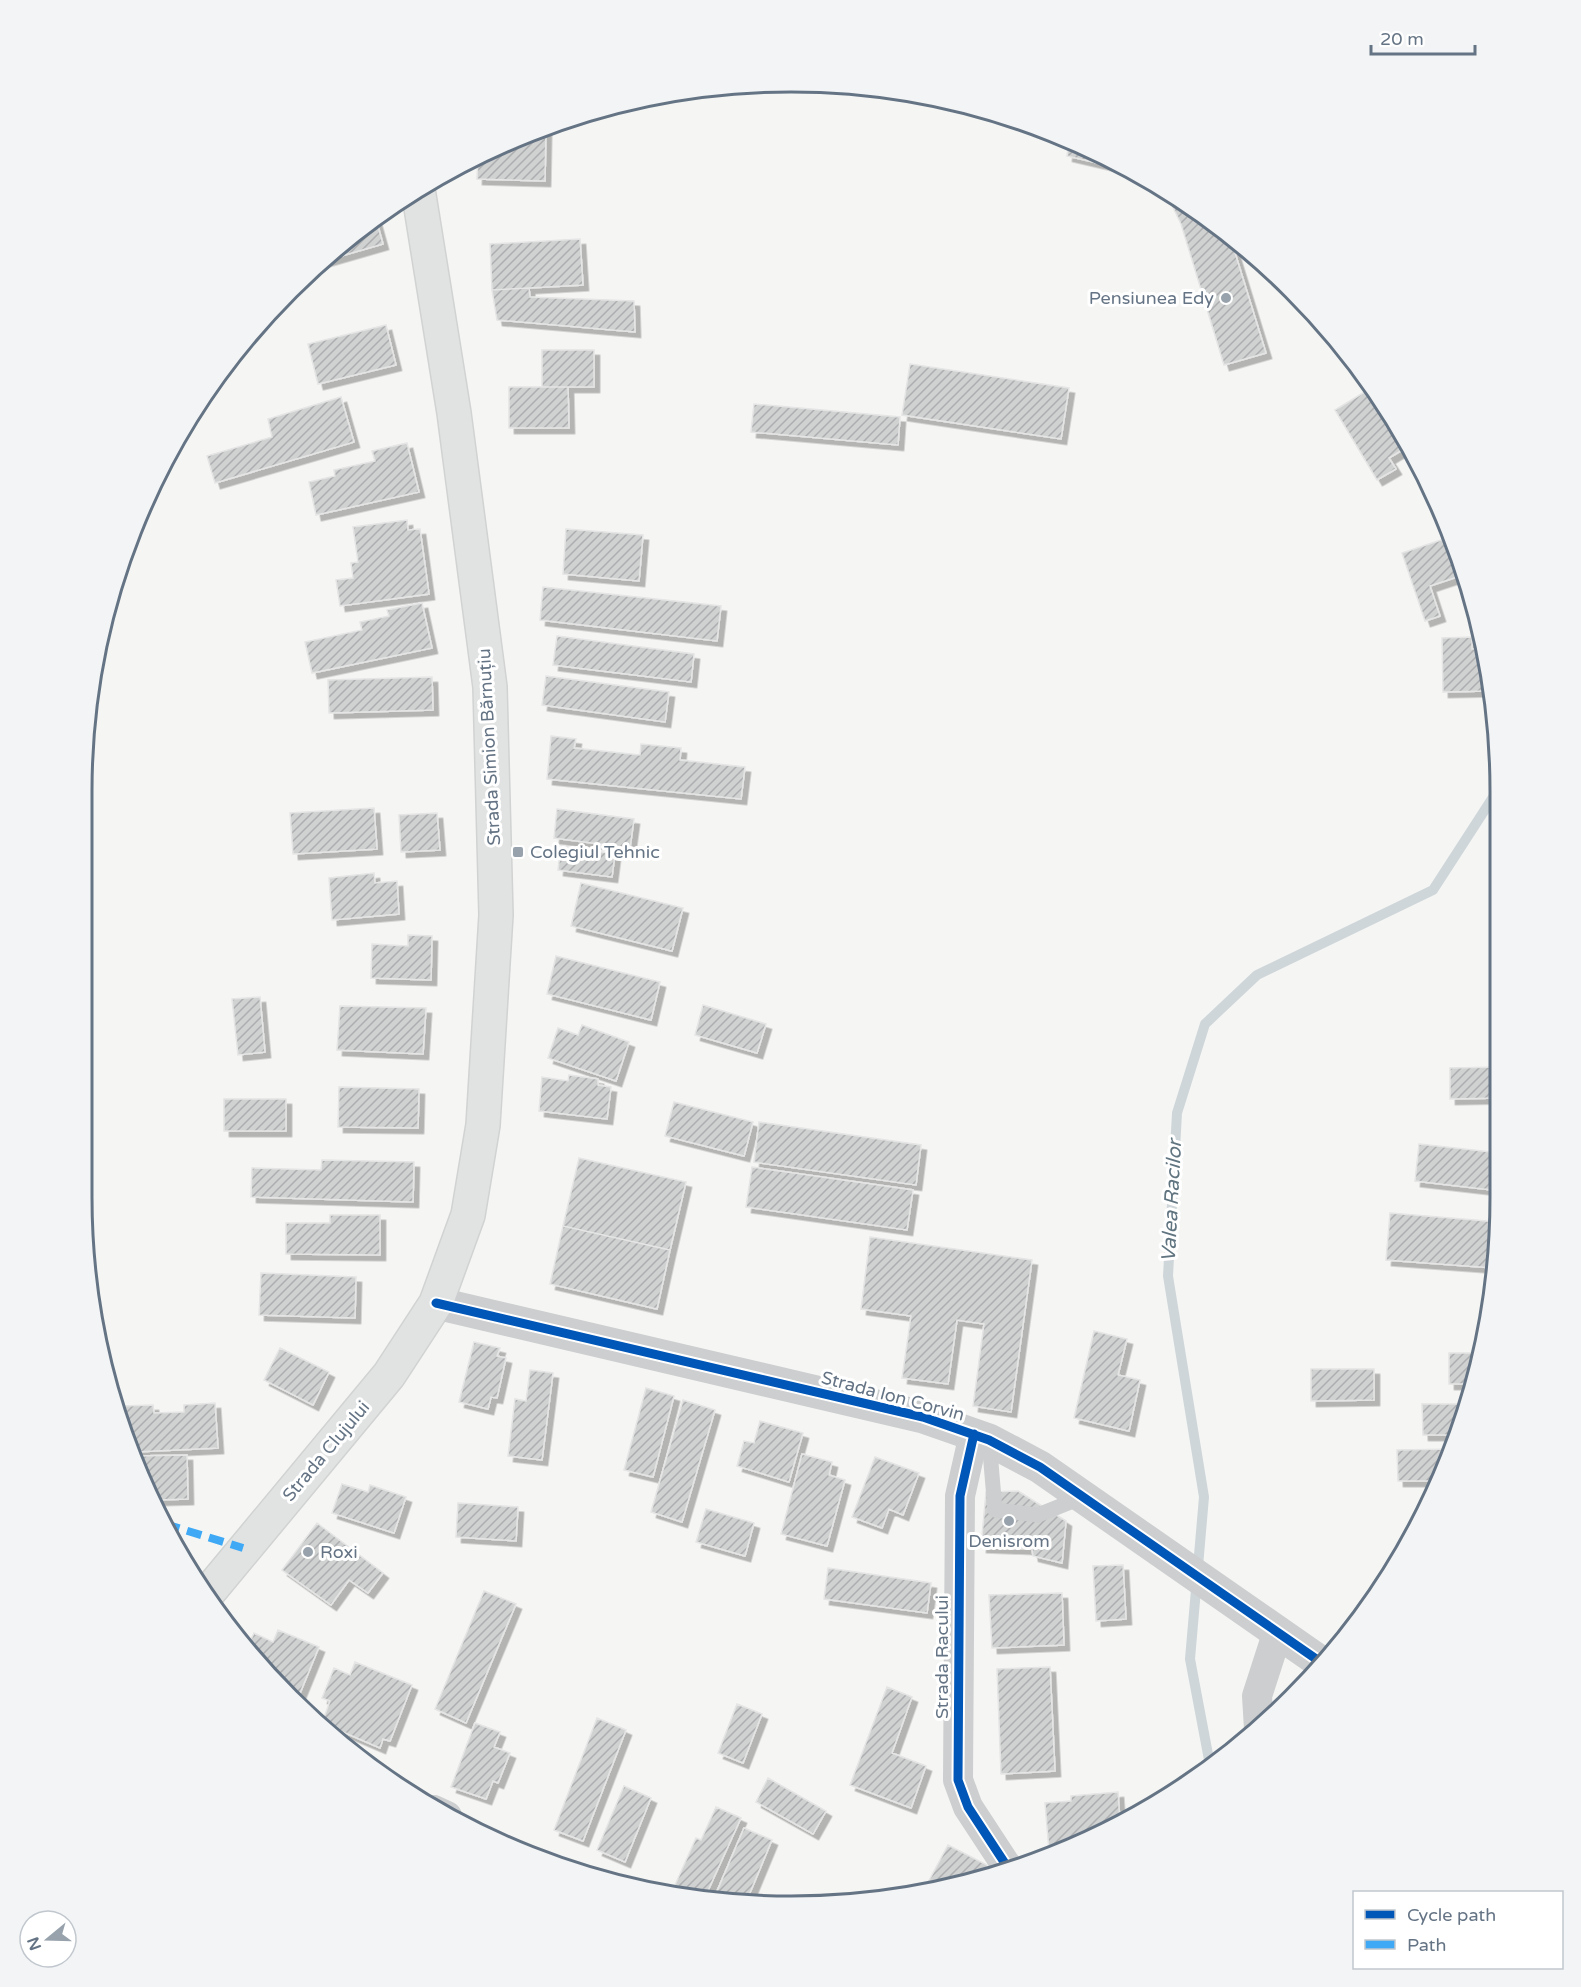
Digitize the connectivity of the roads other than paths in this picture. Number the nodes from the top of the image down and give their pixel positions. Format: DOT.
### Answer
graph roads {
  1 [pos="419,198"];
  2 [pos="436,1303"];
  3 [pos="981,1437"];
  4 [pos="1085,1496"];
  5 [pos="212,1589"];
  6 [pos="1265,1622"];
  7 [pos="1315,1658"];
  8 [pos="1258,1715"];
  9 [pos="1004,1862"];
  1 -- 2 [label="main road, Strada Simion Bărnuțiu"];
  2 -- 3 [label="street, Strada Ion Corvin"];
  2 -- 5 [label="main road, Strada Clujului"];
  3 -- 4 [label="street, Strada Ion Corvin"];
  3 -- 4 [label="lane"];
  3 -- 9 [label="street, Strada Racului"];
  4 -- 6 [label="street, Strada Ion Corvin"];
  6 -- 7 [label="street, Strada Ion Corvin"];
  6 -- 8 [label="street"];
}
